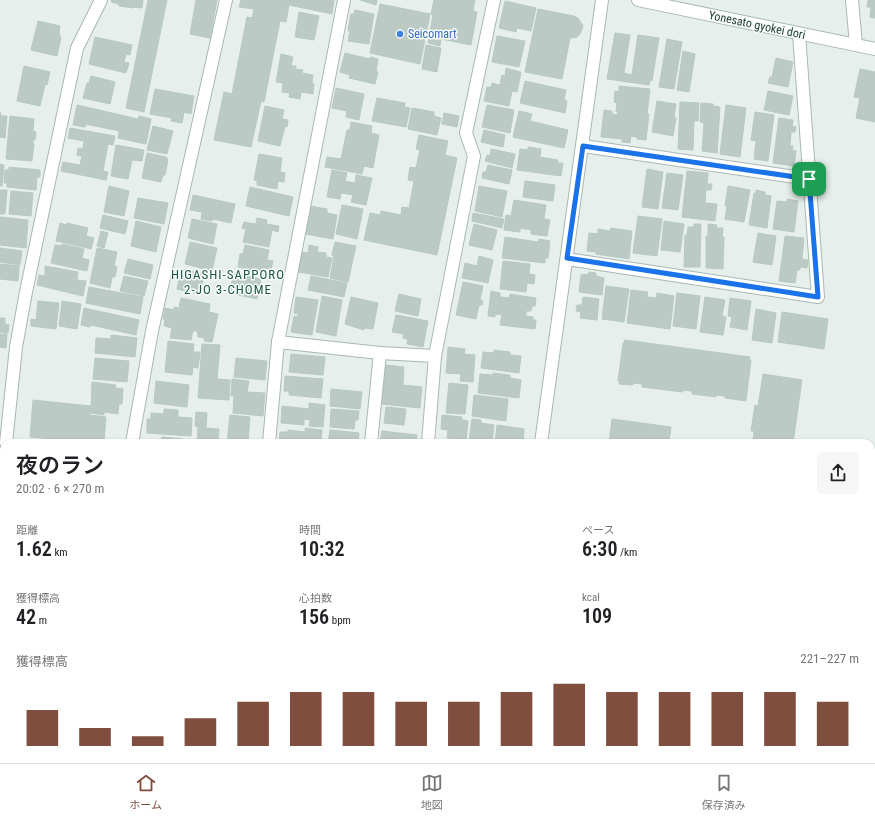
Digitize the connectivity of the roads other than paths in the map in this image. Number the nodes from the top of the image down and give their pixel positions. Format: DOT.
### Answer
graph roads {
  1 [pos="101,0"];
  2 [pos="226,0"];
  3 [pos="344,0"];
  4 [pos="494,0"];
  5 [pos="602,0"];
  6 [pos="638,0"];
  7 [pos="852,0"];
  8 [pos="805,35"];
  9 [pos="854,45"];
  10 [pos="875,49"];
  11 [pos="583,146"];
  12 [pos="809,179"];
  13 [pos="567,258"];
  14 [pos="278,342"];
  15 [pos="380,354"];
  16 [pos="435,356"];
  17 [pos="6,439"];
  18 [pos="133,439"];
  19 [pos="269,439"];
  20 [pos="371,439"];
  21 [pos="428,439"];
  22 [pos="542,439"];
  1 -- 17 [label="street"];
  2 -- 18 [label="street"];
  3 -- 14 [label="street"];
  4 -- 16 [label="street"];
  5 -- 11 [label="street"];
  6 -- 8 [label="street, Yonesato gyokei dori"];
  7 -- 9 [label="street"];
  8 -- 9 [label="street, Yonesato gyokei dori"];
  8 -- 12 [label="street"];
  9 -- 10 [label="street, Yonesato gyokei dori"];
  11 -- 12 [label="street"];
  11 -- 13 [label="street"];
  12 -- 13 [label="street"];
  13 -- 22 [label="street"];
  14 -- 15 [label="street"];
  14 -- 19 [label="street"];
  15 -- 16 [label="street"];
  15 -- 20 [label="street"];
  16 -- 21 [label="street"];
}
